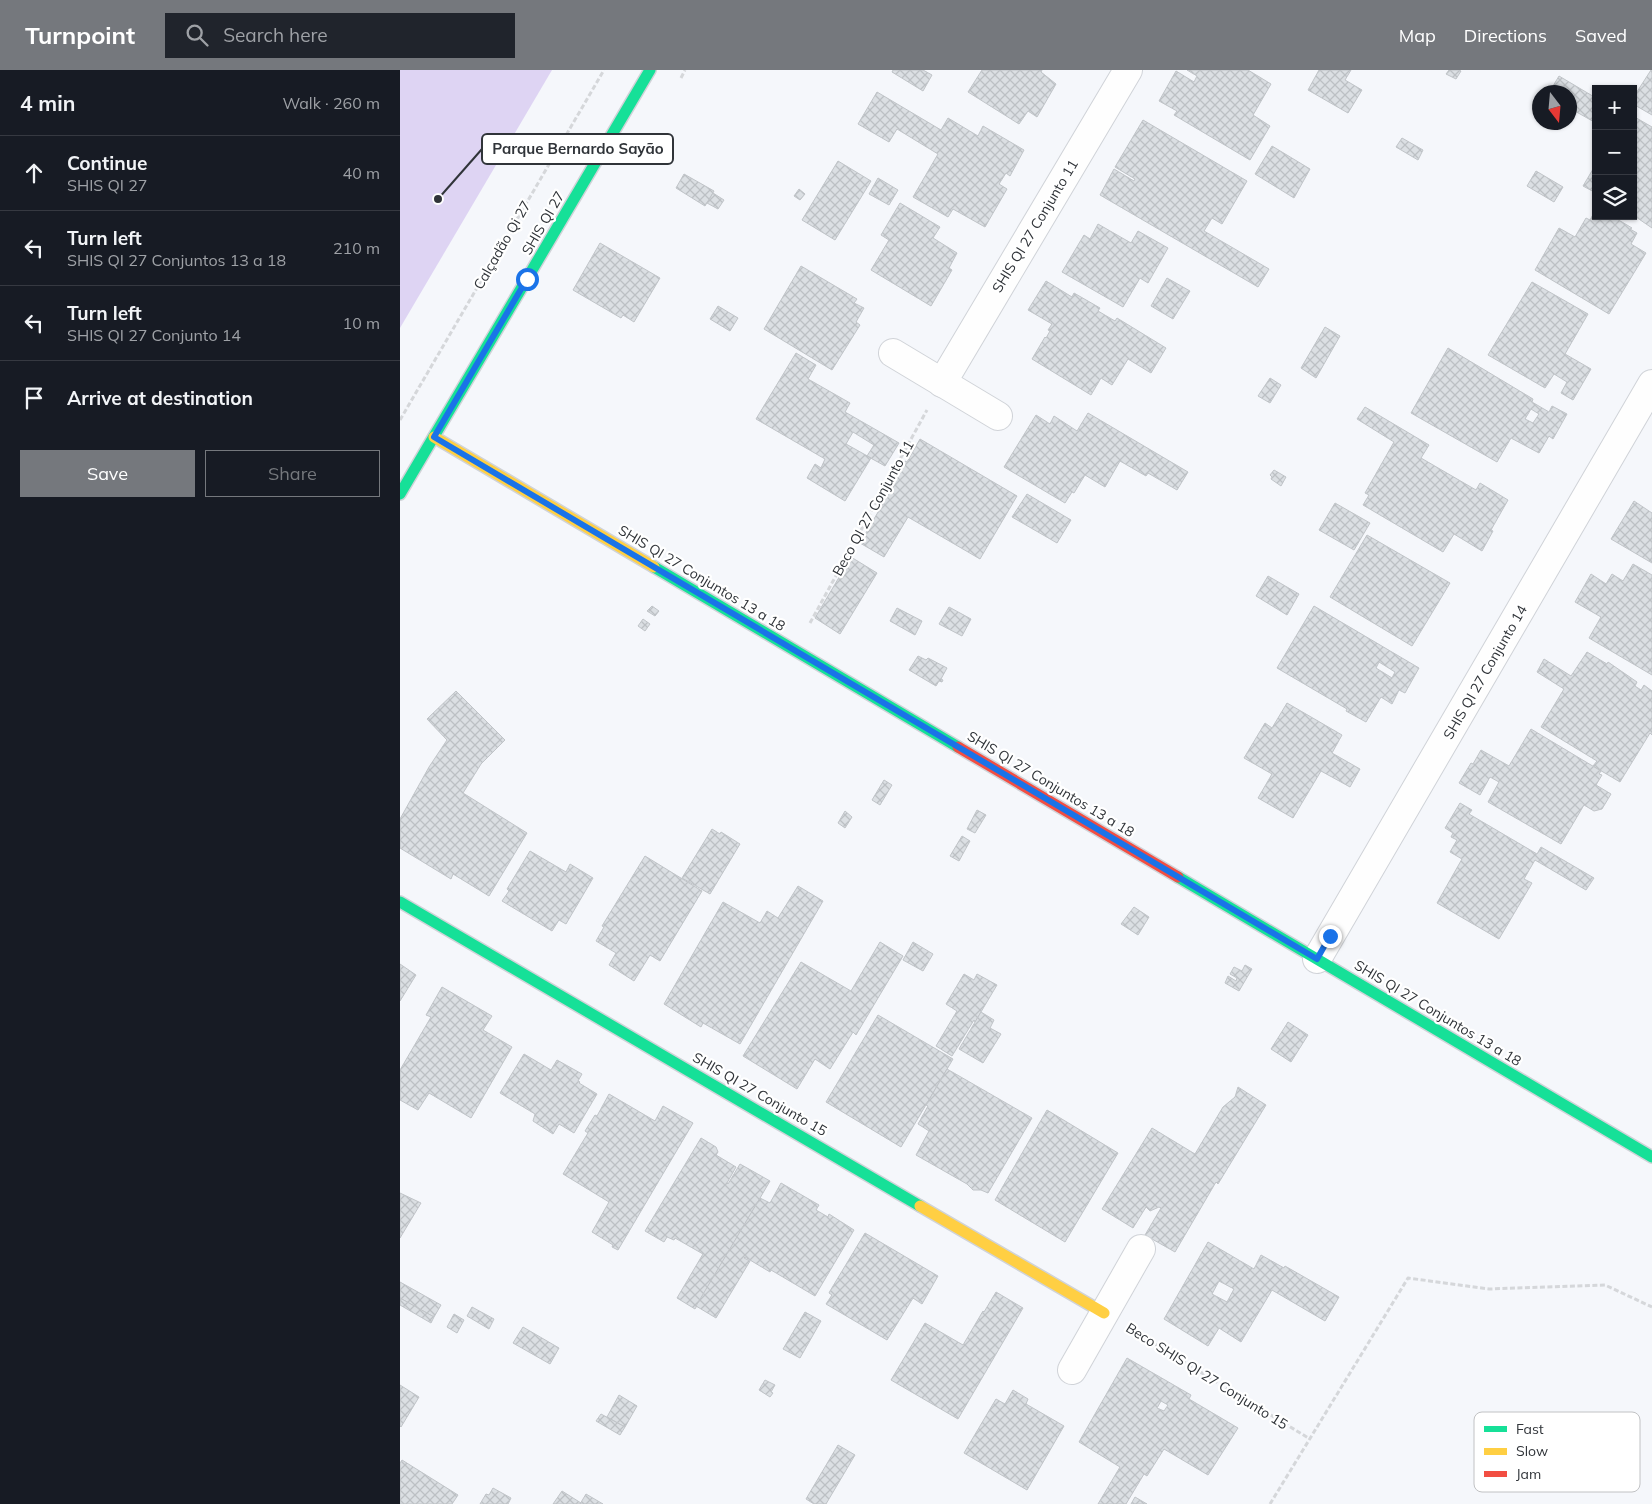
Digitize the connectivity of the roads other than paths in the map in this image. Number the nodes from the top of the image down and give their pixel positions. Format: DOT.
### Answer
graph roads {
  1 [pos="650,70"];
  2 [pos="1128,70"];
  3 [pos="892,353"];
  4 [pos="942,383"];
  5 [pos="1652,384"];
  6 [pos="998,416"];
  7 [pos="434,437"];
  8 [pos="400,494"];
  9 [pos="400,902"];
  10 [pos="1317,959"];
  11 [pos="1652,1157"];
  12 [pos="1141,1249"];
  13 [pos="1104,1313"];
  14 [pos="1072,1370"];
  1 -- 7 [label="street, SHIS QI 27"];
  2 -- 4 [label="street, SHIS QI 27 Conjunto 11"];
  3 -- 4 [label="street"];
  4 -- 6 [label="street"];
  5 -- 10 [label="street, SHIS QI 27 Conjunto 14"];
  7 -- 8 [label="street, SHIS QI 27"];
  7 -- 10 [label="street, SHIS QI 27 Conjuntos 13 a 18"];
  9 -- 13 [label="street, SHIS QI 27 Conjunto 15"];
  10 -- 11 [label="street, SHIS QI 27 Conjuntos 13 a 18"];
  12 -- 13 [label="street"];
  13 -- 14 [label="street"];
}
